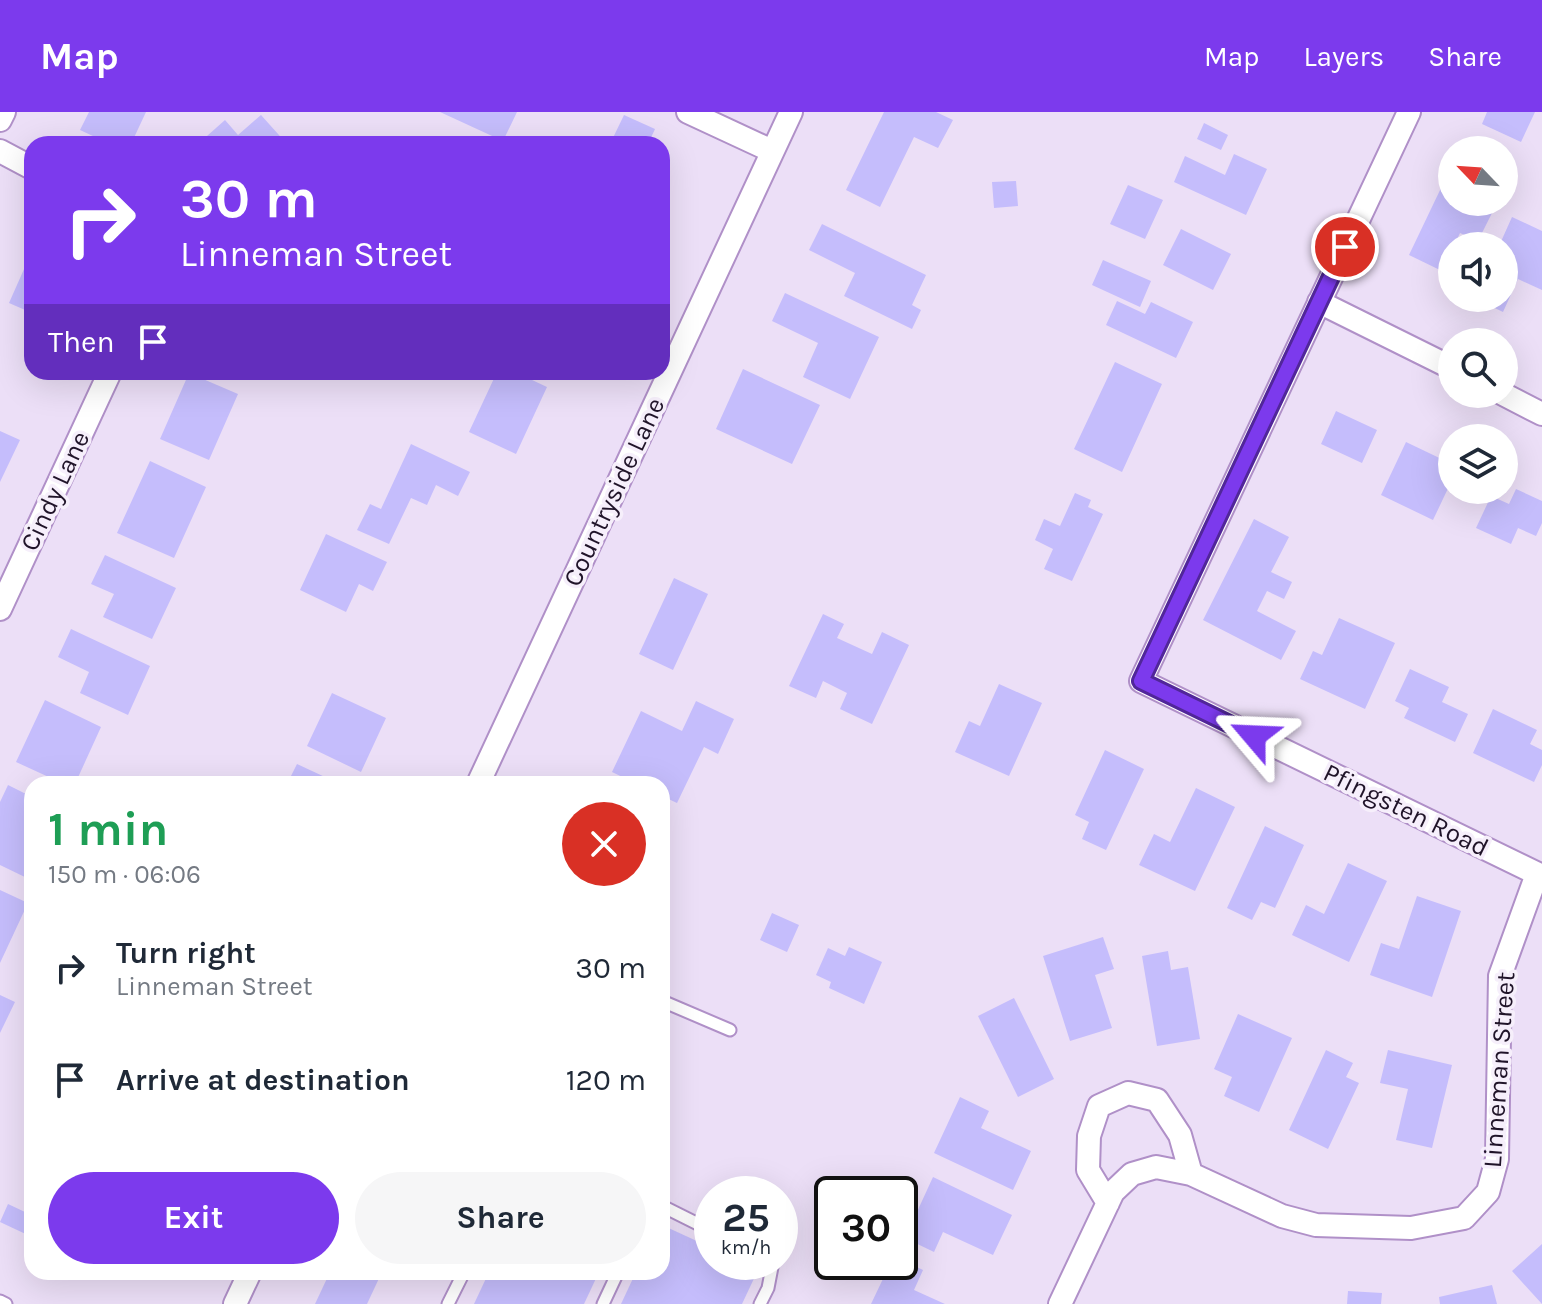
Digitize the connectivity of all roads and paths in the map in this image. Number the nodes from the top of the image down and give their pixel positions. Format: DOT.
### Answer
graph roads {
  1 [pos="4,112"];
  2 [pos="688,112"];
  3 [pos="791,112"];
  4 [pos="1409,112"];
  5 [pos="0,120"];
  6 [pos="0,151"];
  7 [pos="772,151"];
  8 [pos="24,164"];
  9 [pos="1319,302"];
  10 [pos="1438,361"];
  11 [pos="670,371"];
  12 [pos="106,380"];
  13 [pos="666,380"];
  14 [pos="1518,402"];
  15 [pos="1542,414"];
  16 [pos="2,597"];
  17 [pos="482,776"];
  18 [pos="1539,875"];
  19 [pos="670,1004"];
  20 [pos="730,1030"];
  21 [pos="1191,1174"];
  22 [pos="1108,1203"];
  23 [pos="670,1210"];
  24 [pos="694,1222"];
  25 [pos="246,1280"];
  26 [pos="460,1280"];
  27 [pos="614,1280"];
  28 [pos="770,1280"];
  29 [pos="0,1301"];
  30 [pos="6,1304"];
  31 [pos="235,1304"];
  32 [pos="448,1304"];
  33 [pos="603,1304"];
  34 [pos="760,1304"];
  35 [pos="1060,1304"];
  1 -- 5 [label="street"];
  2 -- 7 [label="street"];
  3 -- 7 [label="street, Countryside Lane"];
  4 -- 9 [label="street"];
  6 -- 8 [label="street"];
  7 -- 11 [label="street, Countryside Lane"];
  9 -- 10 [label="street"];
  9 -- 18 [label="street, Pfingsten Road"];
  12 -- 16 [label="street, Cindy Lane"];
  13 -- 17 [label="street, Countryside Lane"];
  14 -- 15 [label="street"];
  18 -- 21 [label="street, Linneman Street"];
  19 -- 20 [label="lane"];
  21 -- 22 [label="street, Linneman Street"];
  21 -- 22 [label="street"];
  22 -- 35 [label="street, Linneman Street"];
  23 -- 24 [label="lane"];
  25 -- 31 [label="street"];
  26 -- 32 [label="lane"];
  27 -- 33 [label="lane"];
  28 -- 34 [label="lane"];
  29 -- 30 [label="lane"];
}
